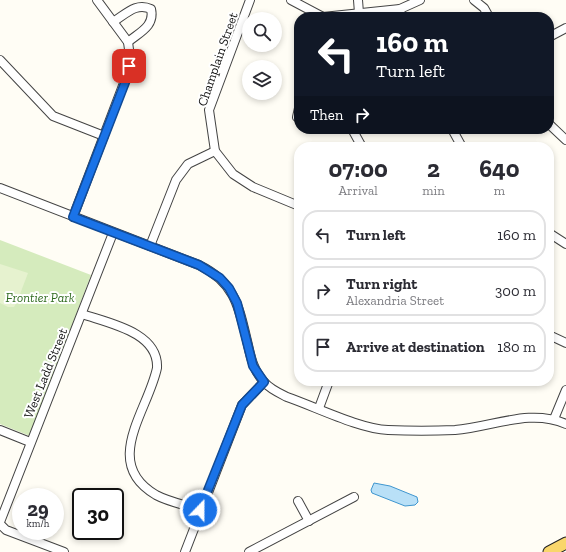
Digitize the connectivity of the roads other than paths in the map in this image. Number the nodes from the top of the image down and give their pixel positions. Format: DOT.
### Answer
graph roads {
  1 [pos="97,0"];
  2 [pos="250,0"];
  3 [pos="291,0"];
  4 [pos="358,0"];
  5 [pos="420,0"];
  6 [pos="474,0"];
  7 [pos="314,12"];
  8 [pos="359,12"];
  9 [pos="402,12"];
  10 [pos="486,12"];
  11 [pos="114,22"];
  12 [pos="566,28"];
  13 [pos="554,34"];
  14 [pos="128,42"];
  15 [pos="0,60"];
  16 [pos="554,129"];
  17 [pos="104,136"];
  18 [pos="566,140"];
  19 [pos="215,151"];
  20 [pos="0,188"];
  21 [pos="294,204"];
  22 [pos="73,217"];
  23 [pos="113,232"];
  24 [pos="554,236"];
  25 [pos="566,244"];
  26 [pos="150,246"];
  27 [pos="82,314"];
  28 [pos="554,337"];
  29 [pos="566,343"];
  30 [pos="264,382"];
  31 [pos="327,386"];
  32 [pos="566,390"];
  33 [pos="319,408"];
  34 [pos="554,419"];
  35 [pos="566,424"];
  36 [pos="0,430"];
  37 [pos="30,442"];
  38 [pos="354,497"];
  39 [pos="298,501"];
  40 [pos="200,510"];
  41 [pos="309,521"];
  42 [pos="0,523"];
  43 [pos="566,543"];
  44 [pos="64,552"];
  45 [pos="185,552"];
  46 [pos="249,552"];
  47 [pos="549,552"];
  1 -- 11 [label="street"];
  2 -- 19 [label="street, Champlain Street"];
  3 -- 7 [label="street"];
  4 -- 8 [label="street"];
  5 -- 9 [label="street"];
  6 -- 10 [label="street"];
  11 -- 14 [label="street"];
  11 -- 14 [label="street"];
  12 -- 13 [label="street"];
  14 -- 17 [label="street"];
  15 -- 17 [label="street"];
  16 -- 18 [label="street"];
  17 -- 22 [label="street"];
  19 -- 21 [label="street"];
  19 -- 26 [label="street"];
  20 -- 22 [label="street"];
  22 -- 23 [label="street"];
  23 -- 26 [label="street"];
  23 -- 27 [label="street, West Ladd Street"];
  24 -- 25 [label="street"];
  26 -- 30 [label="street"];
  27 -- 37 [label="street, West Ladd Street"];
  27 -- 40 [label="street"];
  28 -- 29 [label="street"];
  30 -- 33 [label="street"];
  30 -- 40 [label="street"];
  31 -- 33 [label="street"];
  32 -- 34 [label="street"];
  33 -- 34 [label="street"];
  34 -- 35 [label="street"];
  36 -- 37 [label="street"];
  37 -- 42 [label="street, West Ladd Street"];
  38 -- 41 [label="street"];
  39 -- 41 [label="street"];
  40 -- 45 [label="street"];
  41 -- 46 [label="street"];
  42 -- 44 [label="street"];
  43 -- 47 [label="main road"];
}
